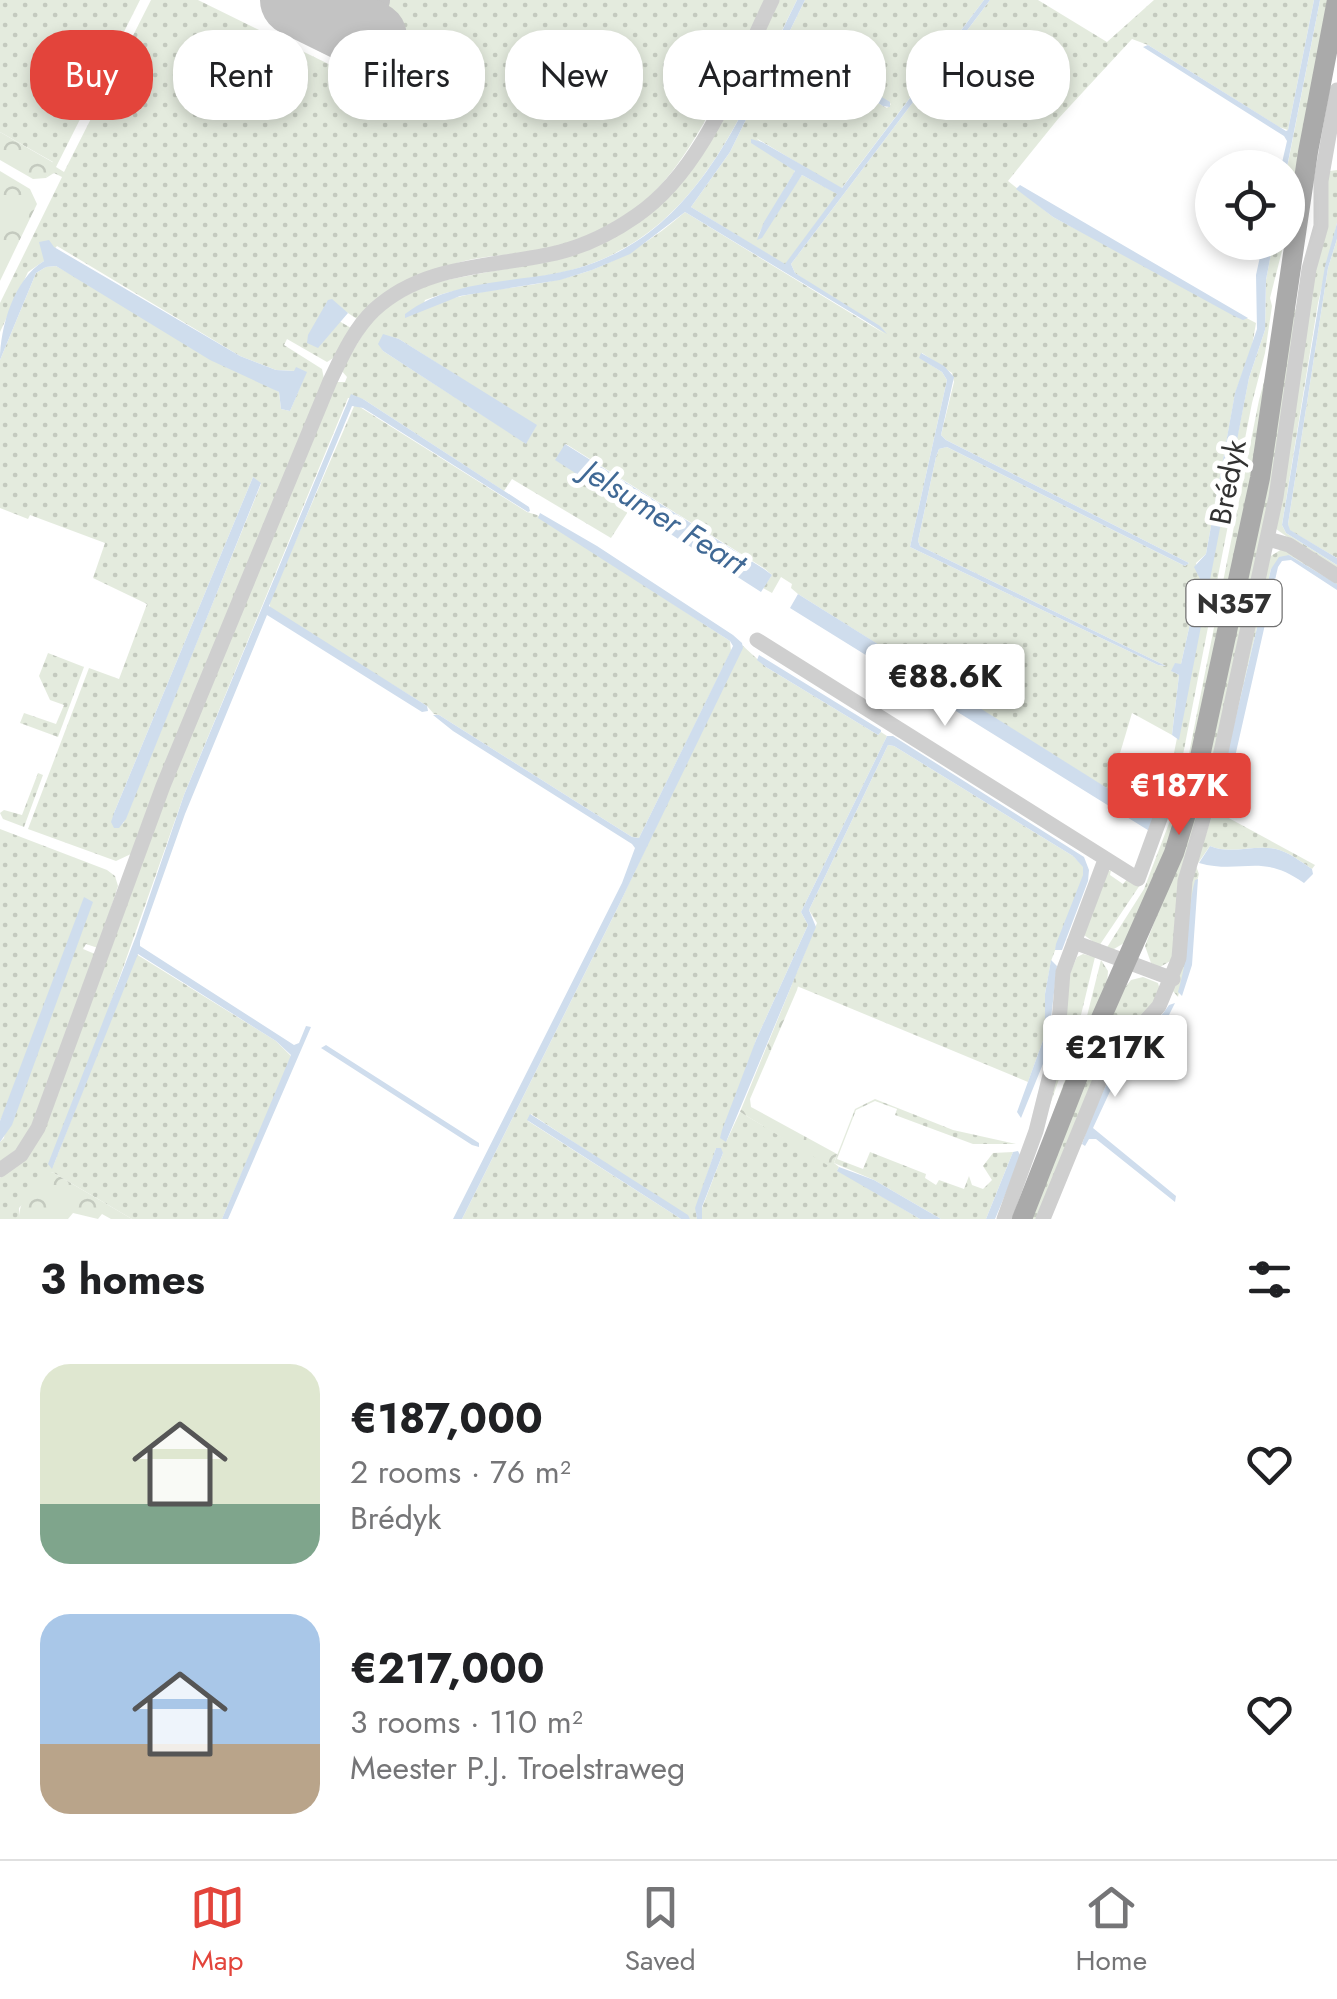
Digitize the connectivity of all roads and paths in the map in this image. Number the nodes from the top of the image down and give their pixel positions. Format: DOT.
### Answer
graph roads {
  1 [pos="772,0"];
  2 [pos="1337,0"];
  3 [pos="1337,90"];
  4 [pos="1330,166"];
  5 [pos="1268,539"];
  6 [pos="1337,576"];
  7 [pos="757,640"];
  8 [pos="1174,780"];
  9 [pos="1105,860"];
  10 [pos="1074,942"];
  11 [pos="1126,963"];
  12 [pos="1173,979"];
  13 [pos="0,1170"];
  14 [pos="1004,1219"];
  15 [pos="1022,1219"];
  16 [pos="1043,1219"];
  1 -- 13 [label="street"];
  2 -- 11 [label="main road, Brédyk / N357"];
  3 -- 4 [label="street, Brédyk"];
  4 -- 5 [label="street, Brédyk"];
  5 -- 6 [label="street"];
  5 -- 12 [label="street, Brédyk"];
  7 -- 9 [label="street"];
  8 -- 9 [label="street"];
  9 -- 10 [label="street"];
  10 -- 11 [label="street"];
  10 -- 14 [label="street"];
  11 -- 12 [label="street"];
  11 -- 15 [label="main road, N357"];
  12 -- 16 [label="street"];
}
